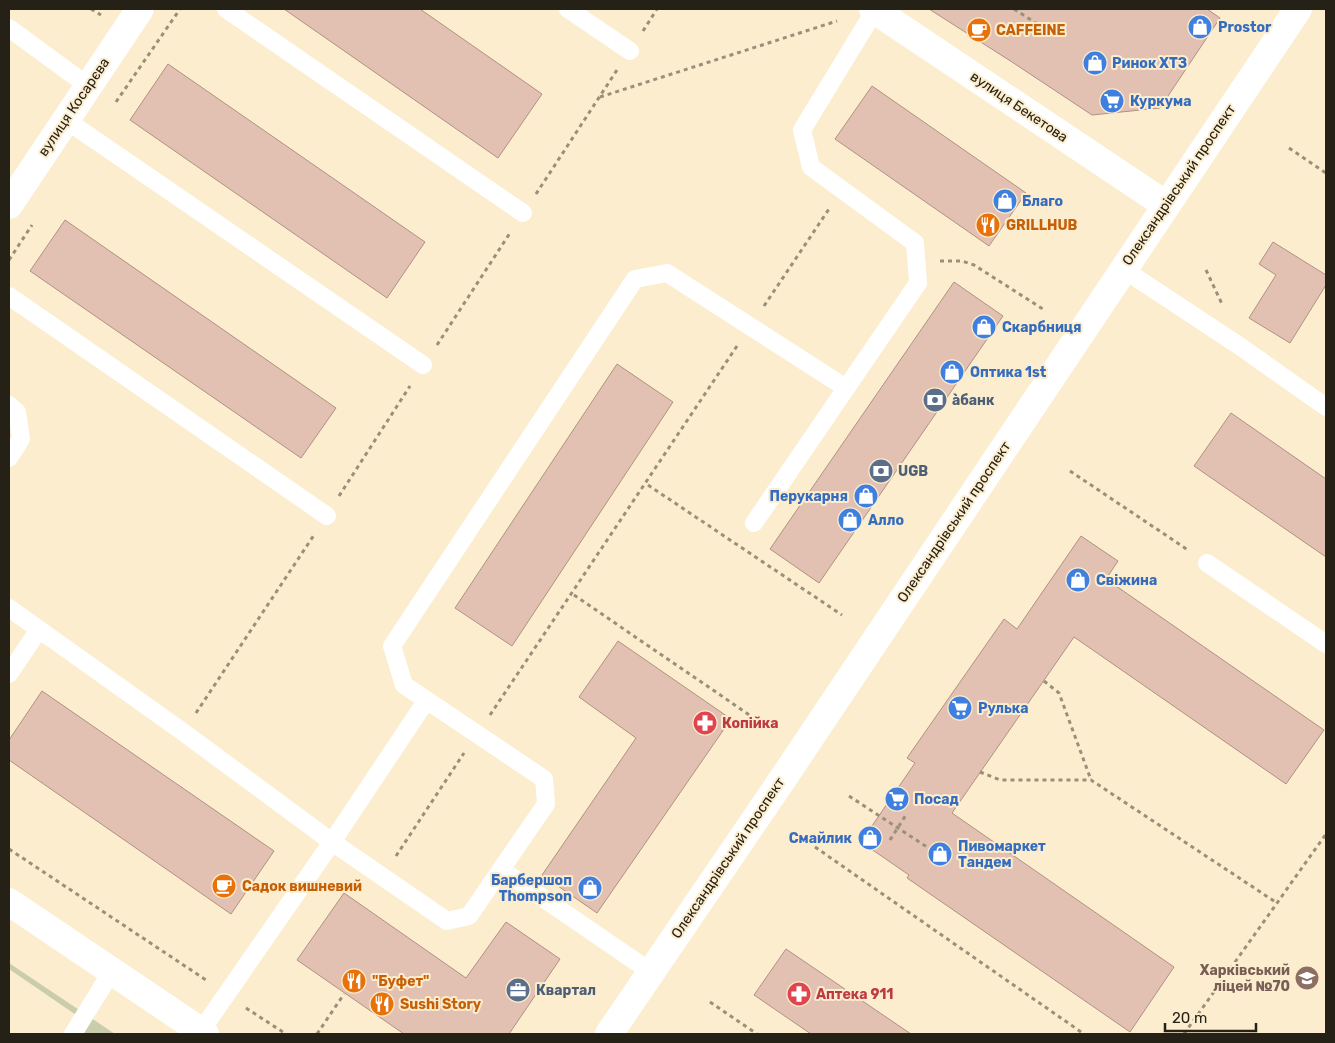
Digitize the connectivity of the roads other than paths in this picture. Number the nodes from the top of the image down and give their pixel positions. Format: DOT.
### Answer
graph roads {
  1 [pos="140,9"];
  2 [pos="226,9"];
  3 [pos="568,9"];
  4 [pos="874,9"];
  5 [pos="1298,9"];
  6 [pos="9,28"];
  7 [pos="630,51"];
  8 [pos="88,86"];
  9 [pos="66,120"];
  10 [pos="9,205"];
  11 [pos="1166,205"];
  12 [pos="523,214"];
  13 [pos="1123,269"];
  14 [pos="9,296"];
  15 [pos="424,366"];
  16 [pos="846,388"];
  17 [pos="9,405"];
  18 [pos="1326,407"];
  19 [pos="9,458"];
  20 [pos="327,516"];
  21 [pos="754,523"];
  22 [pos="1207,562"];
  23 [pos="9,608"];
  24 [pos="38,631"];
  25 [pos="1326,644"];
  26 [pos="9,674"];
  27 [pos="426,700"];
  28 [pos="332,842"];
  29 [pos="502,870"];
  30 [pos="9,902"];
  31 [pos="112,971"];
  32 [pos="651,972"];
  33 [pos="203,1033"];
  34 [pos="73,1034"];
  35 [pos="609,1034"];
  1 -- 8 [label="main road, вулиця Косарєва"];
  2 -- 12 [label="lane"];
  3 -- 7 [label="lane"];
  4 -- 11 [label="main road, вулиця Бекетова"];
  4 -- 16 [label="lane"];
  5 -- 11 [label="main road, Олександрівський проспект"];
  6 -- 8 [label="lane"];
  8 -- 9 [label="main road, вулиця Косарєва"];
  9 -- 10 [label="main road, вулиця Косарєва"];
  9 -- 15 [label="lane"];
  11 -- 13 [label="main road, Олександрівський проспект"];
  13 -- 18 [label="lane"];
  13 -- 32 [label="main road, Олександрівський проспект"];
  14 -- 20 [label="lane"];
  16 -- 21 [label="lane"];
  16 -- 27 [label="lane"];
  17 -- 19 [label="lane"];
  22 -- 25 [label="lane"];
  23 -- 24 [label="lane"];
  24 -- 26 [label="lane"];
  24 -- 28 [label="lane"];
  27 -- 28 [label="lane"];
  27 -- 29 [label="lane"];
  28 -- 29 [label="lane"];
  28 -- 33 [label="lane"];
  29 -- 32 [label="lane"];
  30 -- 31 [label="main road"];
  31 -- 33 [label="main road"];
  31 -- 34 [label="lane"];
  32 -- 35 [label="main road, Олександрівський проспект"];
}
